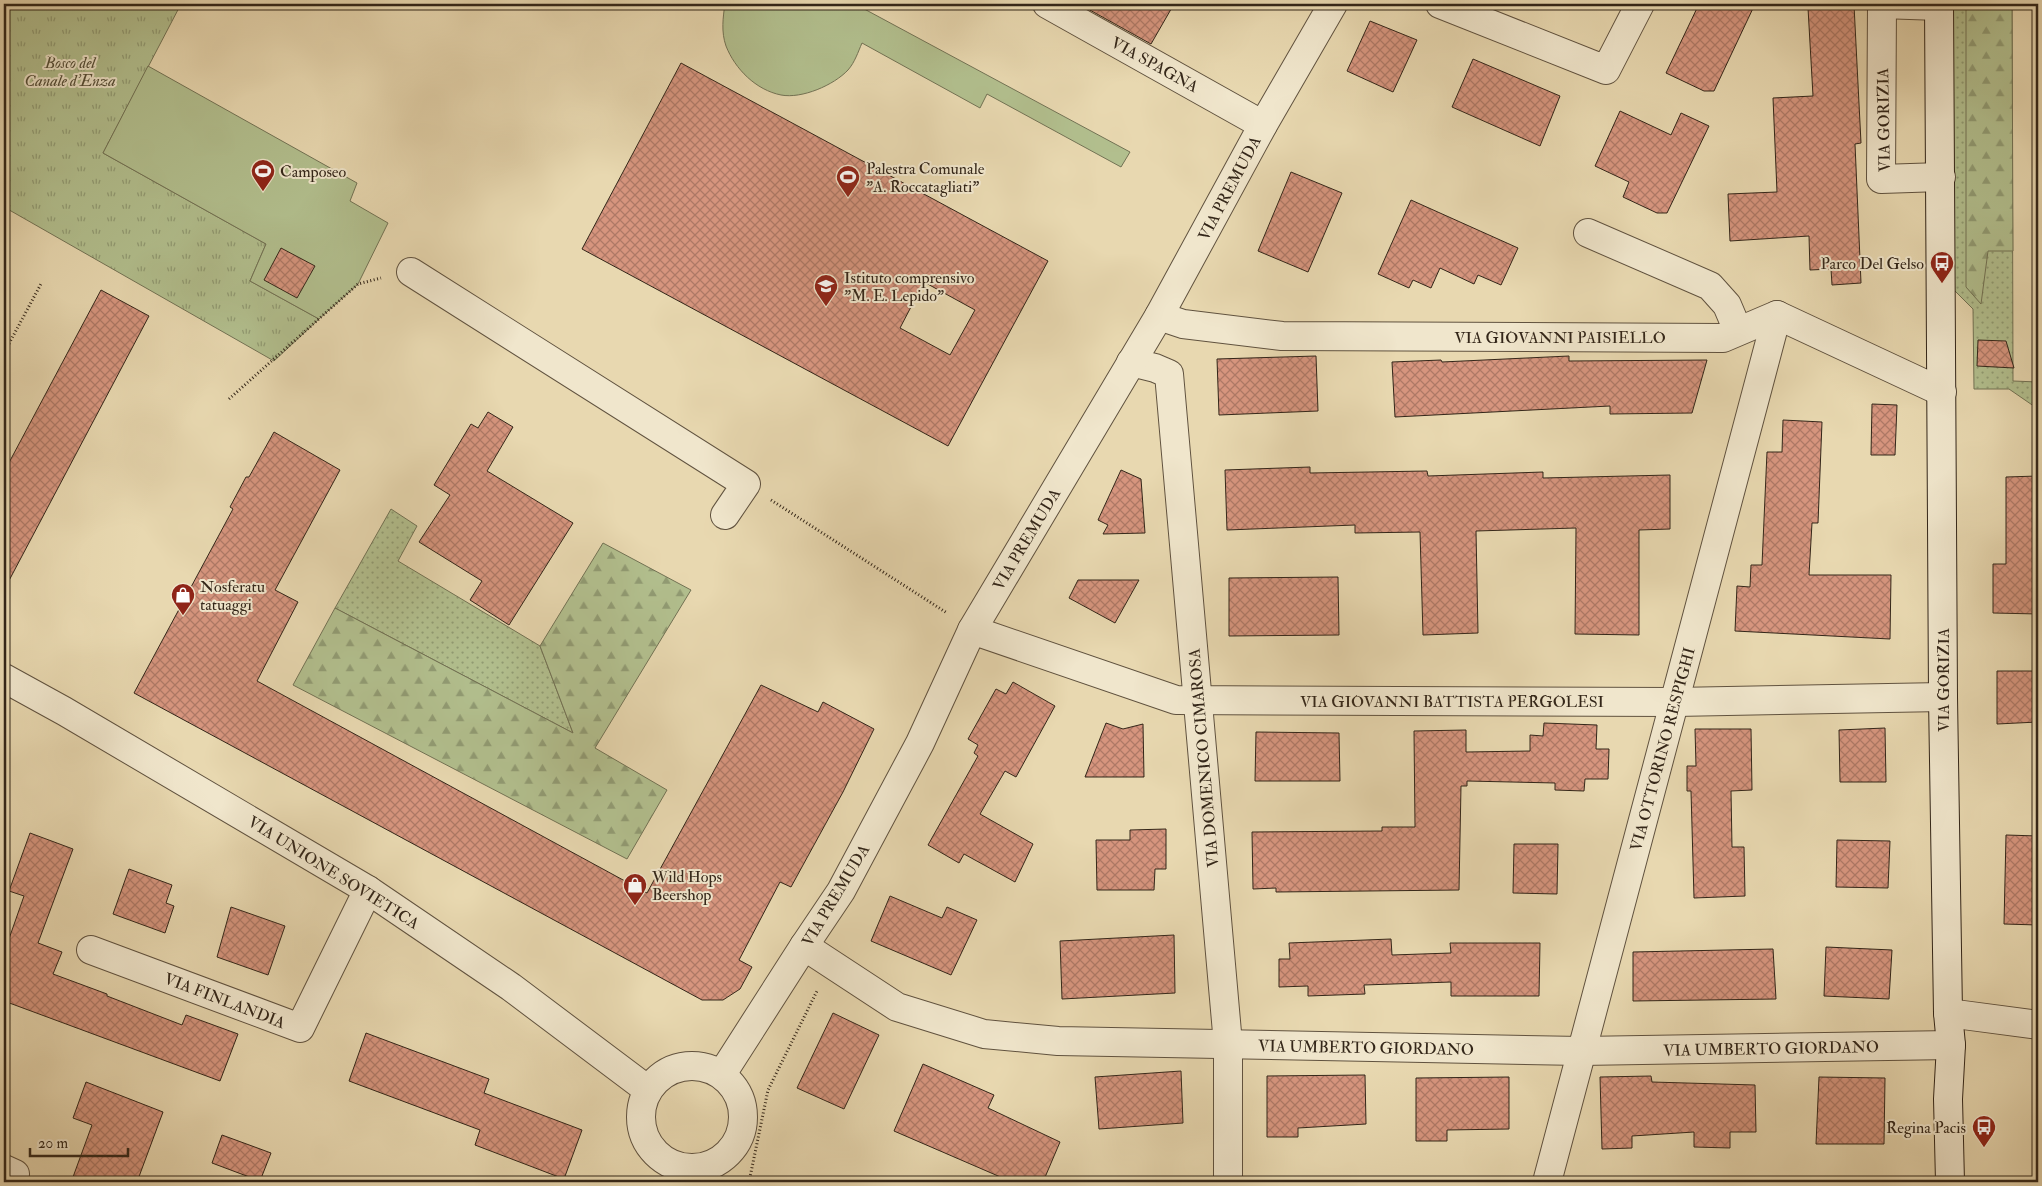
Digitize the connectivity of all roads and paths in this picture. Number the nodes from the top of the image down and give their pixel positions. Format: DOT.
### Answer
graph roads {
  1 [pos="1046,4"];
  2 [pos="1333,4"];
  3 [pos="1440,4"];
  4 [pos="1640,4"];
  5 [pos="1881,4"];
  6 [pos="1939,5"];
  7 [pos="1263,125"];
  8 [pos="1941,177"];
  9 [pos="1588,233"];
  10 [pos="411,272"];
  11 [pos="42,282"];
  12 [pos="1777,315"];
  13 [pos="1159,316"];
  14 [pos="1738,331"];
  15 [pos="4,353"];
  16 [pos="1131,362"];
  17 [pos="1942,392"];
  18 [pos="229,400"];
  19 [pos="746,484"];
  20 [pos="725,515"];
  21 [pos="972,630"];
  22 [pos="4,678"];
  23 [pos="1943,697"];
  24 [pos="1199,700"];
  25 [pos="1675,702"];
  26 [pos="368,890"];
  27 [pos="804,946"];
  28 [pos="91,950"];
  29 [pos="831,964"];
  30 [pos="1948,1013"];
  31 [pos="2038,1025"];
  32 [pos="1228,1044"];
  33 [pos="1951,1045"];
  34 [pos="1581,1051"];
  35 [pos="722,1074"];
  36 [pos="648,1090"];
  37 [pos="654,1151"];
  38 [pos="723,1158"];
  39 [pos="670,1182"];
  40 [pos="710,1182"];
  41 [pos="749,1182"];
  42 [pos="1228,1182"];
  43 [pos="1546,1182"];
  44 [pos="1950,1182"];
  1 -- 7 [label="street, VIA SPAGNA"];
  2 -- 7 [label="street, VIA PREMUDA"];
  3 -- 4 [label="street"];
  5 -- 6 [label="street"];
  5 -- 8 [label="street, VIA GORIZIA"];
  6 -- 8 [label="street, VIA GORIZIA"];
  7 -- 13 [label="street, VIA PREMUDA"];
  8 -- 17 [label="street, VIA GORIZIA"];
  9 -- 14 [label="street"];
  10 -- 18 [label="path"];
  10 -- 19 [label="street"];
  11 -- 15 [label="path"];
  12 -- 14 [label="street, VIA GIOVANNI PAISIELLO"];
  12 -- 17 [label="street"];
  12 -- 25 [label="street, VIA OTTORINO RESPIGHI"];
  13 -- 14 [label="street, VIA GIOVANNI PAISIELLO"];
  13 -- 16 [label="street, VIA PREMUDA"];
  16 -- 21 [label="street, VIA PREMUDA"];
  16 -- 24 [label="street, VIA DOMENICO CIMAROSA"];
  17 -- 23 [label="street, VIA GORIZIA"];
  19 -- 20 [label="street"];
  19 -- 21 [label="path"];
  21 -- 24 [label="street, VIA GIOVANNI BATTISTA PERGOLESI"];
  21 -- 27 [label="street, VIA PREMUDA"];
  22 -- 26 [label="street, VIA UNIONE SOVIETICA"];
  23 -- 25 [label="street, VIA GIOVANNI BATTISTA PERGOLESI"];
  23 -- 30 [label="street, VIA GORIZIA"];
  24 -- 25 [label="street, VIA GIOVANNI BATTISTA PERGOLESI"];
  24 -- 32 [label="street, VIA DOMENICO CIMAROSA"];
  25 -- 34 [label="street, VIA OTTORINO RESPIGHI"];
  26 -- 28 [label="street, VIA FINLANDIA"];
  26 -- 36 [label="street, VIA UNIONE SOVIETICA"];
  27 -- 29 [label="street, VIA UMBERTO GIORDANO"];
  27 -- 35 [label="street, VIA PREMUDA"];
  29 -- 32 [label="street, VIA UMBERTO GIORDANO"];
  29 -- 41 [label="path"];
  30 -- 31 [label="street"];
  30 -- 33 [label="street, VIA GORIZIA"];
  32 -- 34 [label="street, VIA UMBERTO GIORDANO"];
  32 -- 42 [label="street, VIA DOMENICO CIMAROSA"];
  33 -- 34 [label="street, VIA UMBERTO GIORDANO"];
  33 -- 44 [label="street, VIA GORIZIA"];
  34 -- 43 [label="street, VIA OTTORINO RESPIGHI"];
  35 -- 36 [label="street"];
  35 -- 38 [label="street"];
  36 -- 37 [label="street"];
  37 -- 38 [label="street"];
  37 -- 39 [label="street"];
  38 -- 40 [label="street"];
}
